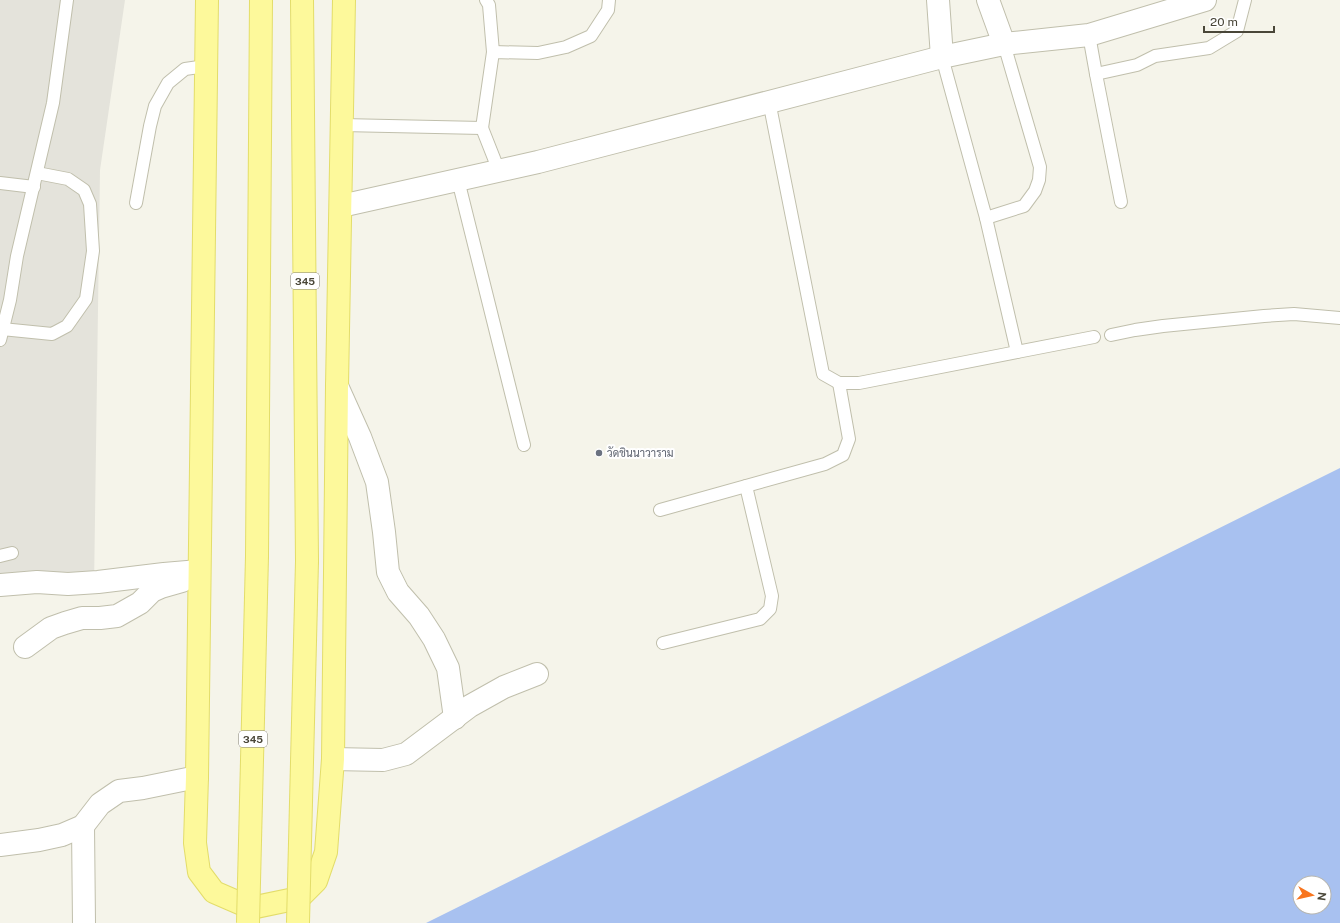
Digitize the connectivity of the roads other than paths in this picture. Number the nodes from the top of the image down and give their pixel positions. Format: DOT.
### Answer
graph roads {
  1 [pos="67,0"];
  2 [pos="207,0"];
  3 [pos="261,0"];
  4 [pos="302,0"];
  5 [pos="344,0"];
  6 [pos="486,0"];
  7 [pos="609,0"];
  8 [pos="938,0"];
  9 [pos="988,0"];
  10 [pos="1205,0"];
  11 [pos="1245,0"];
  12 [pos="1088,35"];
  13 [pos="1004,44"];
  14 [pos="493,52"];
  15 [pos="942,56"];
  16 [pos="206,66"];
  17 [pos="1096,74"];
  18 [pos="769,101"];
  19 [pos="342,125"];
  20 [pos="482,128"];
  21 [pos="499,171"];
  22 [pos="37,173"];
  23 [pos="458,180"];
  24 [pos="0,183"];
  25 [pos="34,187"];
  26 [pos="1121,202"];
  27 [pos="136,203"];
  28 [pos="341,206"];
  29 [pos="986,218"];
  30 [pos="1340,318"];
  31 [pos="1,335"];
  32 [pos="1111,336"];
  33 [pos="1094,337"];
  34 [pos="1018,352"];
  35 [pos="839,382"];
  36 [pos="336,386"];
  37 [pos="524,445"];
  38 [pos="746,486"];
  39 [pos="660,510"];
  40 [pos="12,553"];
  41 [pos="0,556"];
  42 [pos="199,575"];
  43 [pos="0,585"];
  44 [pos="663,644"];
  45 [pos="25,647"];
  46 [pos="537,674"];
  47 [pos="455,718"];
  48 [pos="333,759"];
  49 [pos="197,777"];
  50 [pos="83,826"];
  51 [pos="0,845"];
  52 [pos="84,923"];
  53 [pos="248,923"];
  54 [pos="298,923"];
  1 -- 22 [label="lane"];
  2 -- 16 [label="main road"];
  3 -- 53 [label="main road, 345, bridge"];
  4 -- 54 [label="main road, 345, bridge"];
  5 -- 19 [label="main road"];
  6 -- 14 [label="lane"];
  7 -- 14 [label="lane"];
  8 -- 15 [label="street"];
  9 -- 13 [label="street"];
  10 -- 12 [label="street"];
  11 -- 17 [label="lane"];
  12 -- 13 [label="street"];
  12 -- 17 [label="lane"];
  13 -- 15 [label="street"];
  13 -- 29 [label="lane"];
  14 -- 20 [label="lane"];
  15 -- 18 [label="street"];
  15 -- 29 [label="lane"];
  16 -- 27 [label="lane"];
  16 -- 42 [label="main road"];
  17 -- 26 [label="lane"];
  18 -- 21 [label="street"];
  18 -- 35 [label="lane"];
  19 -- 20 [label="lane"];
  19 -- 28 [label="main road"];
  20 -- 21 [label="lane"];
  21 -- 23 [label="street"];
  22 -- 25 [label="lane"];
  22 -- 31 [label="lane"];
  23 -- 28 [label="street"];
  23 -- 37 [label="lane"];
  24 -- 25 [label="lane"];
  25 -- 31 [label="lane"];
  28 -- 36 [label="main road"];
  29 -- 34 [label="lane"];
  30 -- 32 [label="lane"];
  33 -- 34 [label="lane"];
  34 -- 35 [label="lane"];
  35 -- 38 [label="lane"];
  36 -- 47 [label="street"];
  36 -- 48 [label="main road"];
  38 -- 39 [label="lane"];
  38 -- 44 [label="lane"];
  40 -- 41 [label="lane"];
  42 -- 43 [label="street"];
  42 -- 45 [label="street"];
  42 -- 49 [label="main road"];
  46 -- 47 [label="street"];
  47 -- 48 [label="street"];
  48 -- 49 [label="main road"];
  49 -- 50 [label="street"];
  50 -- 51 [label="street"];
  50 -- 52 [label="street"];
}
